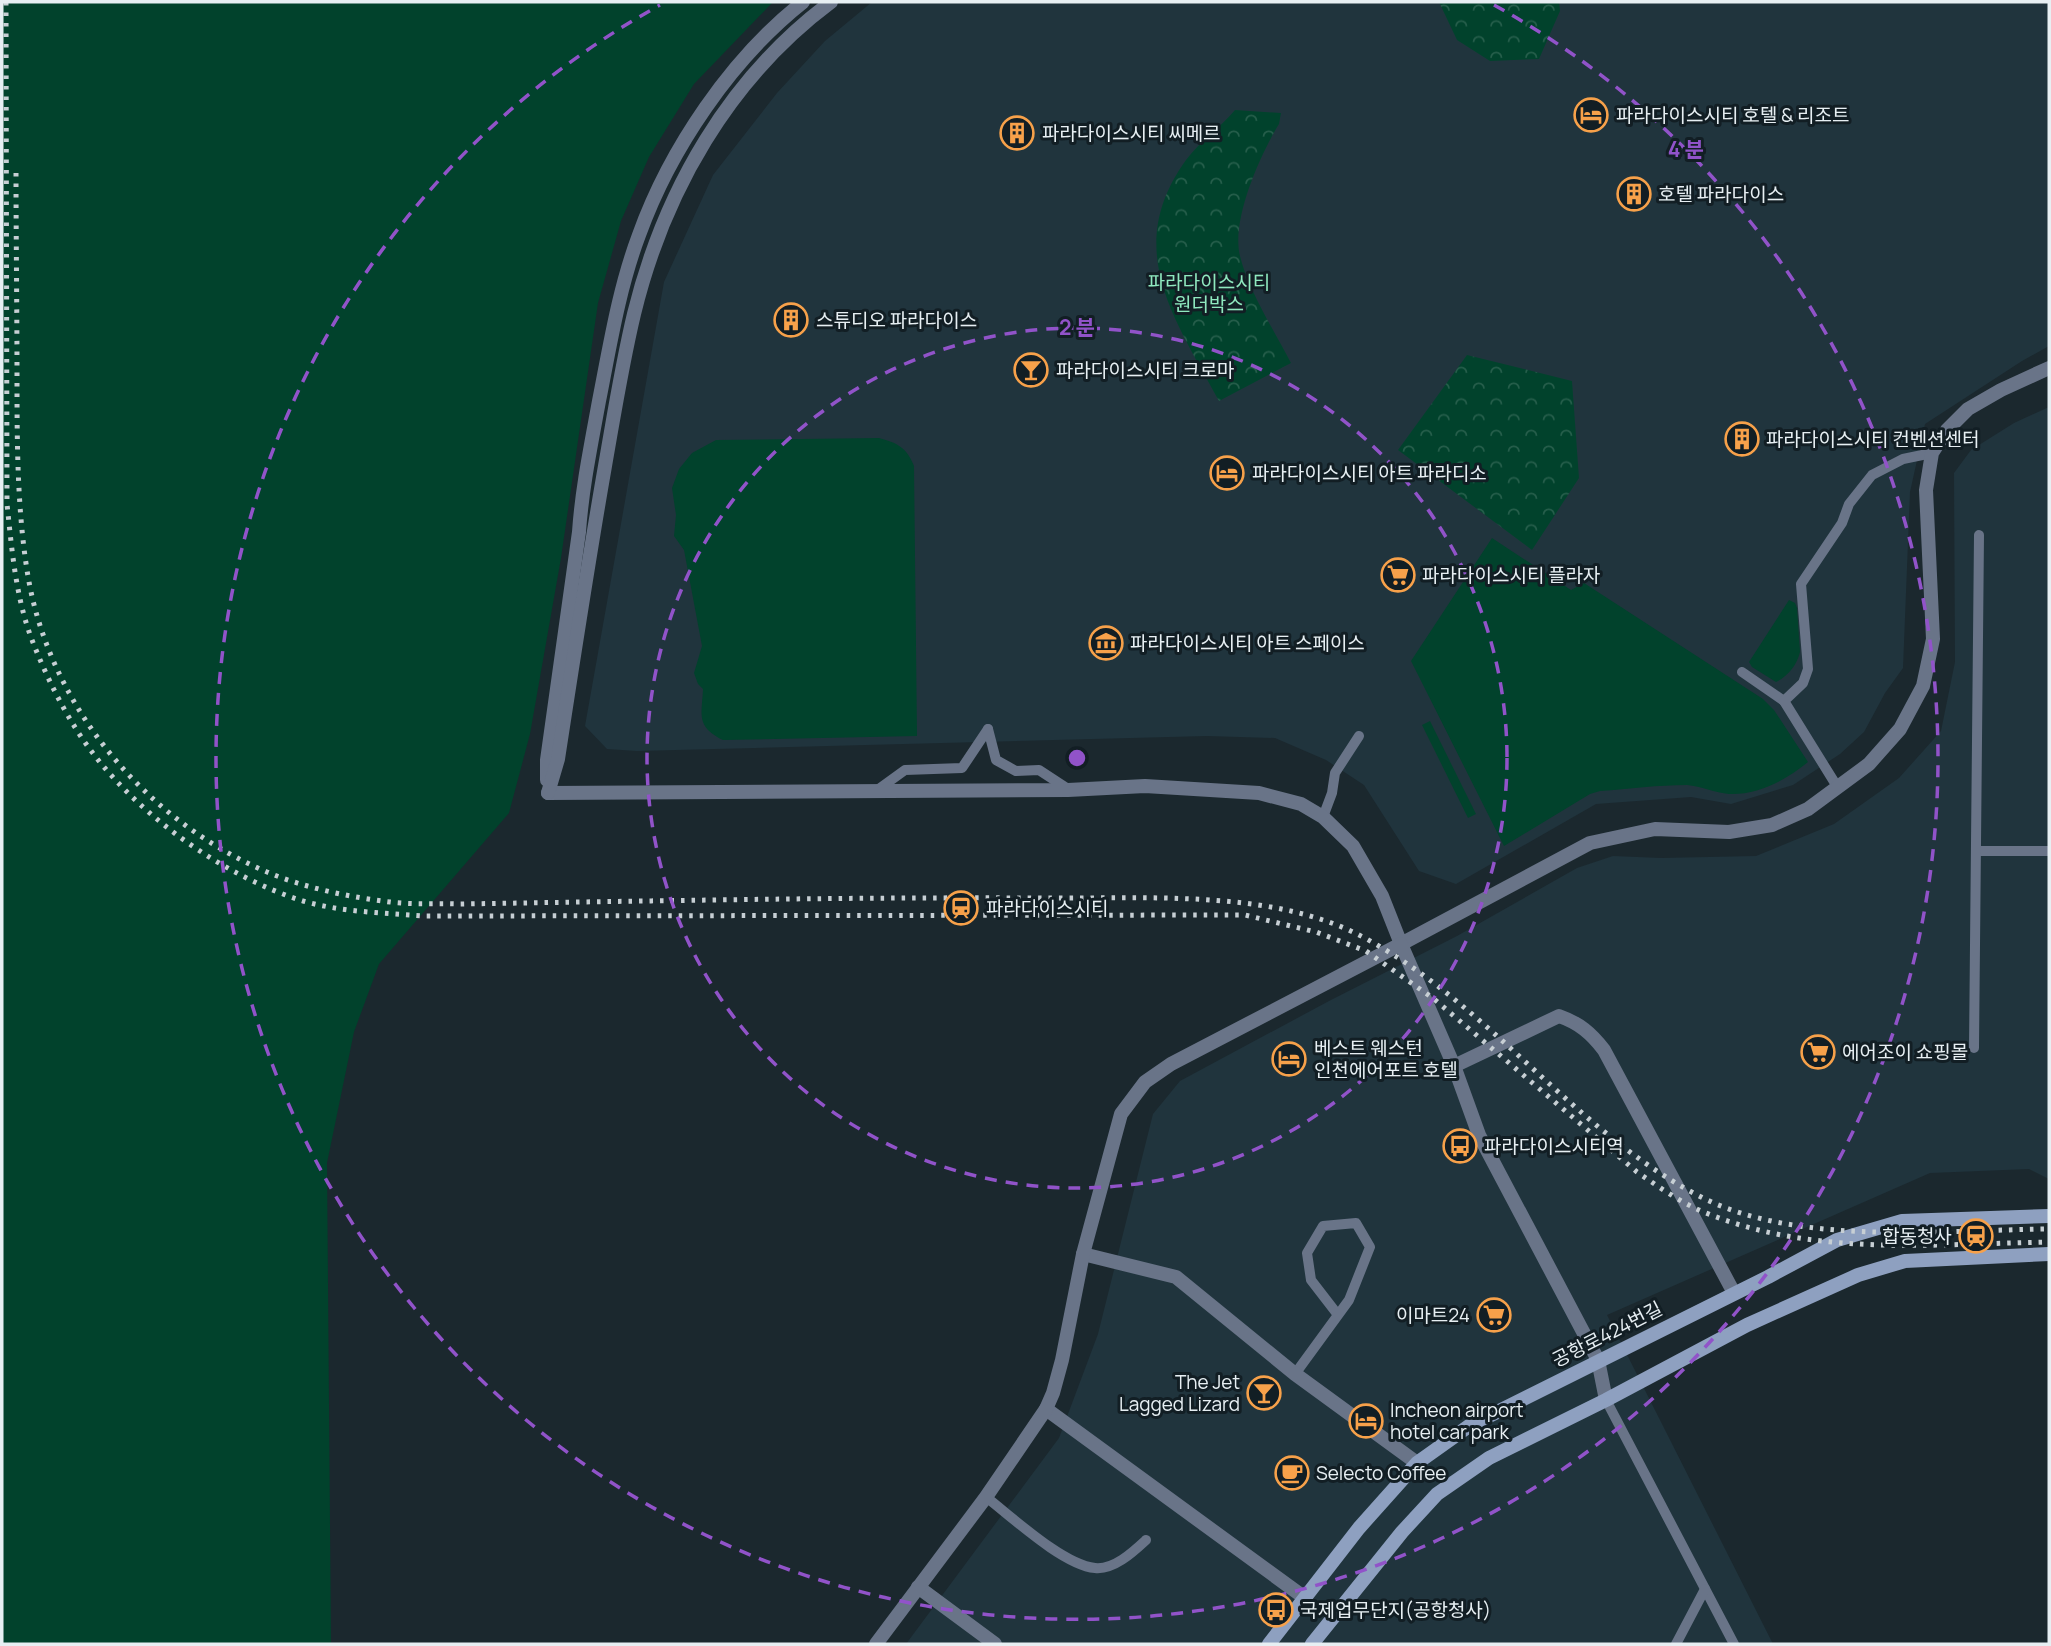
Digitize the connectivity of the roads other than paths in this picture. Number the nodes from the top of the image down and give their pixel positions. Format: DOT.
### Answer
graph roads {
  1 [pos="803,2"];
  2 [pos="831,2"];
  3 [pos="2049,368"];
  4 [pos="1932,453"];
  5 [pos="1979,535"];
  6 [pos="1742,672"];
  7 [pos="1784,701"];
  8 [pos="1359,736"];
  9 [pos="1838,788"];
  10 [pos="1068,790"];
  11 [pos="876,791"];
  12 [pos="548,793"];
  13 [pos="1323,817"];
  14 [pos="1977,851"];
  15 [pos="2049,851"];
  16 [pos="1401,944"];
  17 [pos="1974,1048"];
  18 [pos="1454,1066"];
  19 [pos="2044,1216"];
  20 [pos="1083,1254"];
  21 [pos="2045,1254"];
  22 [pos="1734,1293"];
  23 [pos="1338,1315"];
  24 [pos="1598,1360"];
  25 [pos="1295,1374"];
  26 [pos="1606,1401"];
  27 [pos="1046,1409"];
  28 [pos="1417,1463"];
  29 [pos="986,1497"];
  30 [pos="1146,1540"];
  31 [pos="918,1587"];
  32 [pos="1705,1589"];
  33 [pos="1305,1598"];
  34 [pos="876,1644"];
  35 [pos="995,1644"];
  36 [pos="1269,1644"];
  37 [pos="1312,1644"];
  38 [pos="1676,1644"];
  39 [pos="1734,1644"];
  1 -- 12 [label="street"];
  2 -- 12 [label="street"];
  3 -- 4 [label="street"];
  4 -- 7 [label="lane"];
  4 -- 9 [label="street"];
  5 -- 14 [label="lane"];
  6 -- 7 [label="lane"];
  7 -- 9 [label="lane"];
  8 -- 13 [label="lane"];
  9 -- 16 [label="street"];
  10 -- 11 [label="street"];
  10 -- 11 [label="lane"];
  10 -- 13 [label="street"];
  11 -- 12 [label="street"];
  13 -- 16 [label="street"];
  14 -- 15 [label="lane"];
  14 -- 17 [label="lane"];
  16 -- 18 [label="street"];
  16 -- 20 [label="street"];
  18 -- 22 [label="street"];
  18 -- 24 [label="street"];
  19 -- 22 [label="street, 공항로424번길"];
  20 -- 25 [label="street"];
  20 -- 27 [label="street"];
  21 -- 26 [label="street"];
  22 -- 24 [label="street, 공항로424번길"];
  23 -- 23 [label="lane"];
  23 -- 25 [label="lane"];
  24 -- 26 [label="street"];
  24 -- 28 [label="street, 공항로424번길"];
  25 -- 28 [label="street"];
  26 -- 32 [label="lane"];
  26 -- 37 [label="street"];
  27 -- 29 [label="street"];
  27 -- 33 [label="street"];
  28 -- 33 [label="street, 공항로424번길"];
  29 -- 30 [label="lane"];
  29 -- 31 [label="street"];
  31 -- 34 [label="street"];
  31 -- 35 [label="street"];
  32 -- 38 [label="lane"];
  32 -- 39 [label="lane"];
  33 -- 36 [label="street, 공항로424번길"];
}
